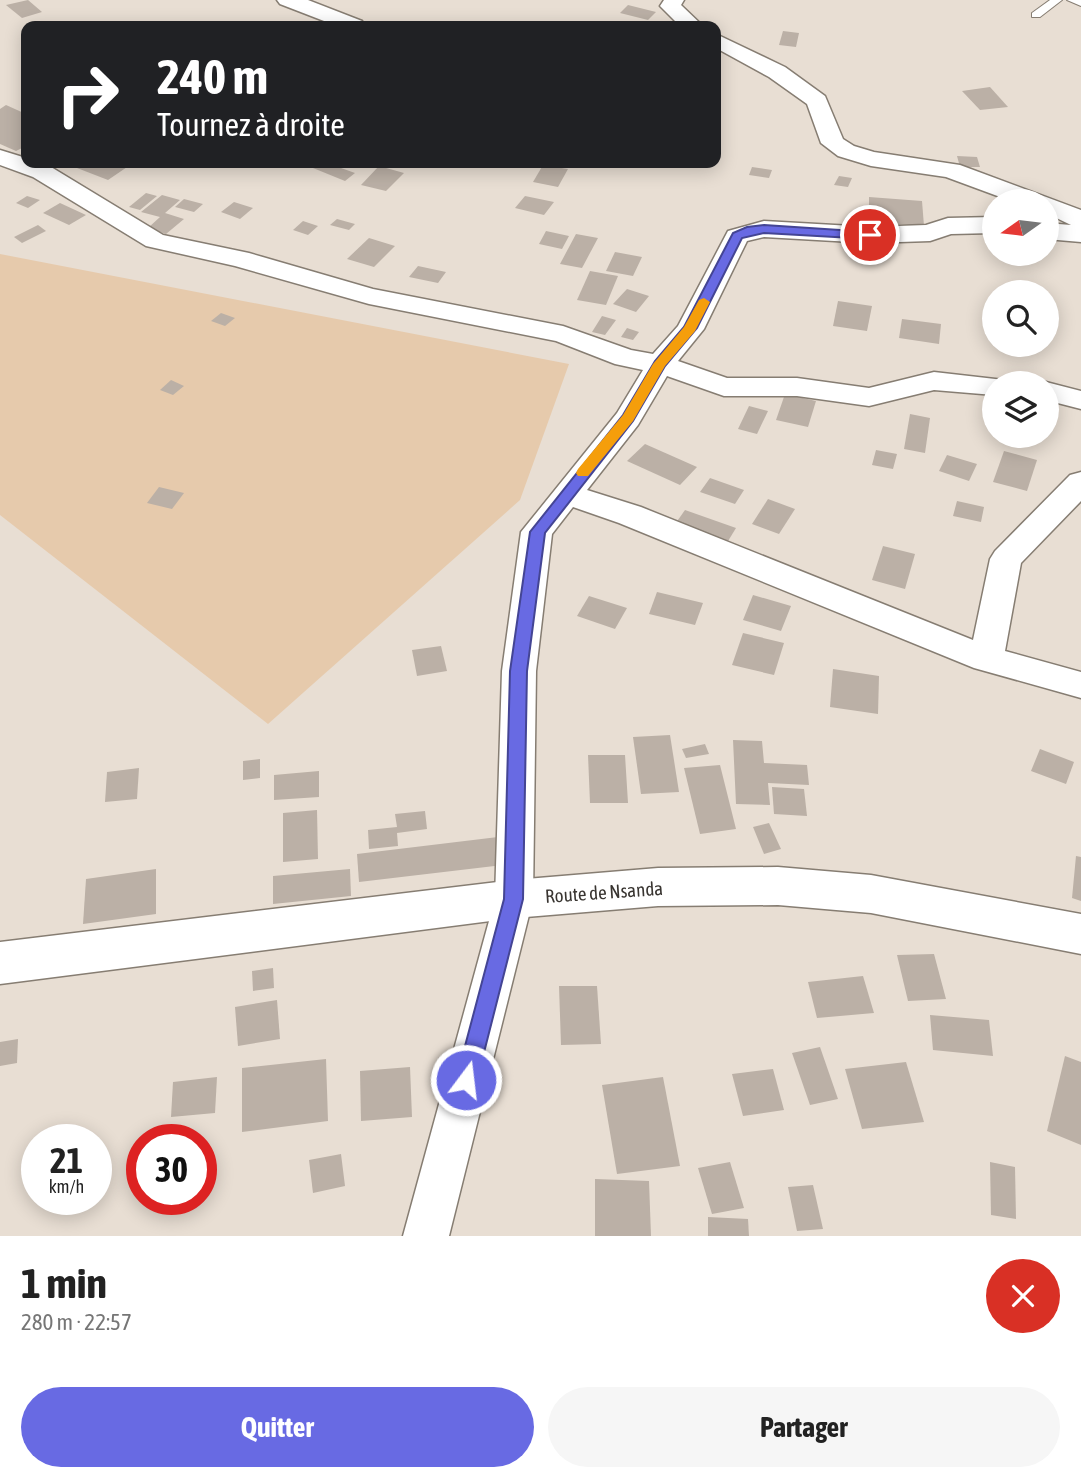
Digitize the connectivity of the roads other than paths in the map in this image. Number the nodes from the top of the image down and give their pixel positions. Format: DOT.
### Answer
graph roads {
  1 [pos="287,0"];
  2 [pos="674,0"];
  3 [pos="1057,0"];
  4 [pos="1072,0"];
  5 [pos="1081,3"];
  6 [pos="326,13"];
  7 [pos="1035,15"];
  8 [pos="343,21"];
  9 [pos="686,21"];
  10 [pos="721,43"];
  11 [pos="0,157"];
  12 [pos="21,161"];
  13 [pos="54,168"];
  14 [pos="1001,189"];
  15 [pos="1059,208"];
  16 [pos="1081,221"];
  17 [pos="982,225"];
  18 [pos="1059,232"];
  19 [pos="1081,234"];
  20 [pos="660,364"];
  21 [pos="982,385"];
  22 [pos="1059,394"];
  23 [pos="1081,400"];
  24 [pos="1081,482"];
  25 [pos="566,494"];
  26 [pos="986,659"];
  27 [pos="1081,685"];
  28 [pos="514,899"];
  29 [pos="1081,934"];
  30 [pos="0,963"];
  31 [pos="426,1236"];
  1 -- 6 [label="street"];
  2 -- 9 [label="street"];
  3 -- 7 [label="lane"];
  4 -- 5 [label="lane"];
  6 -- 8 [label="street"];
  10 -- 14 [label="street"];
  11 -- 12 [label="street"];
  13 -- 20 [label="street"];
  15 -- 16 [label="street"];
  17 -- 20 [label="street"];
  18 -- 19 [label="street"];
  20 -- 21 [label="street"];
  20 -- 25 [label="street"];
  22 -- 23 [label="street"];
  24 -- 26 [label="street"];
  25 -- 26 [label="street"];
  25 -- 28 [label="street"];
  26 -- 27 [label="street"];
  28 -- 29 [label="street, Route de Nsanda"];
  28 -- 30 [label="street, Route de Nsanda"];
  28 -- 31 [label="street"];
}
